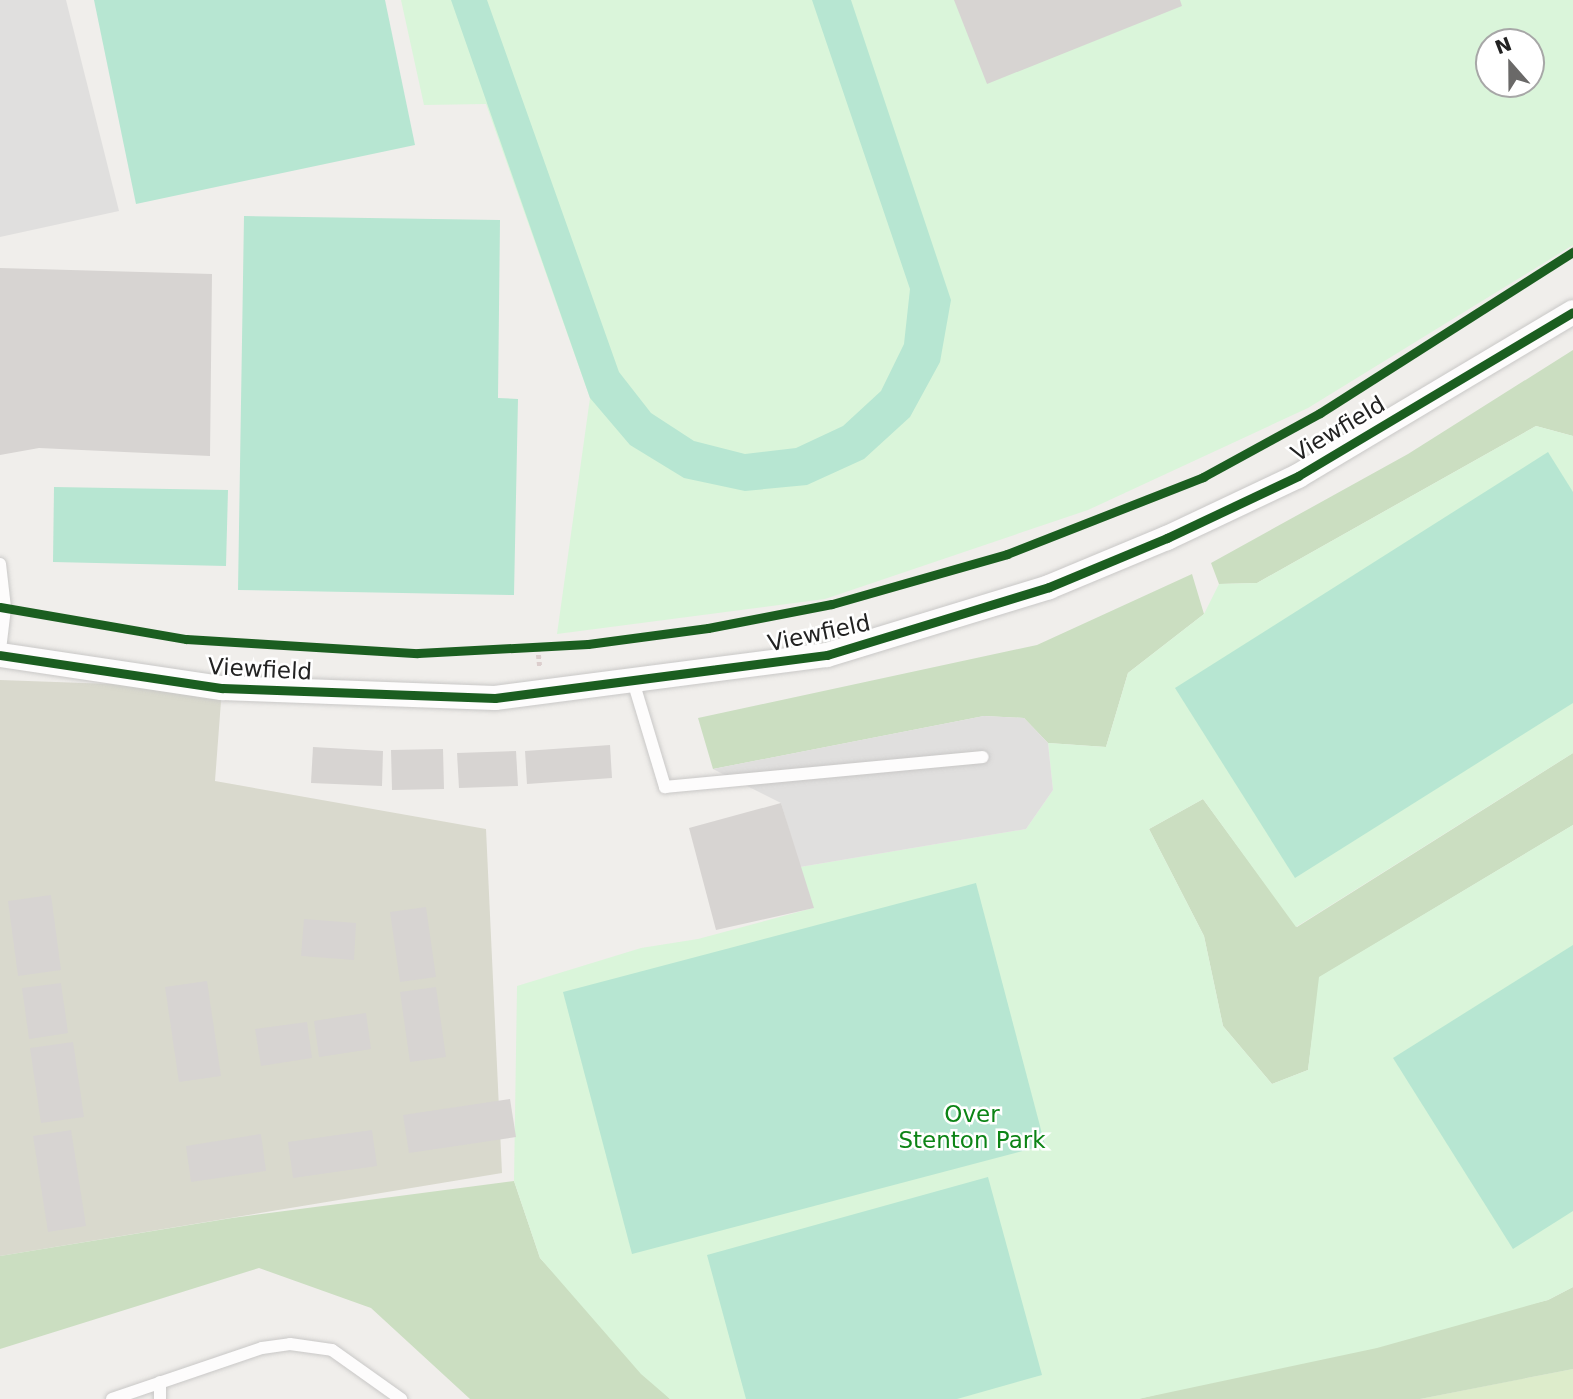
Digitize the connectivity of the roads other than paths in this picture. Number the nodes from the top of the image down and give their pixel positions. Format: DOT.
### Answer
graph roads {
  1 [pos="1573,312"];
  2 [pos="0,564"];
  3 [pos="0,653"];
  4 [pos="633,681"];
  5 [pos="983,757"];
  6 [pos="160,1382"];
  7 [pos="112,1399"];
  8 [pos="160,1399"];
  9 [pos="401,1399"];
  1 -- 4 [label="street, Viewfield"];
  2 -- 3 [label="lane"];
  3 -- 4 [label="street, Viewfield"];
  4 -- 5 [label="lane"];
  6 -- 7 [label="lane"];
  6 -- 8 [label="lane"];
  6 -- 9 [label="lane"];
}
